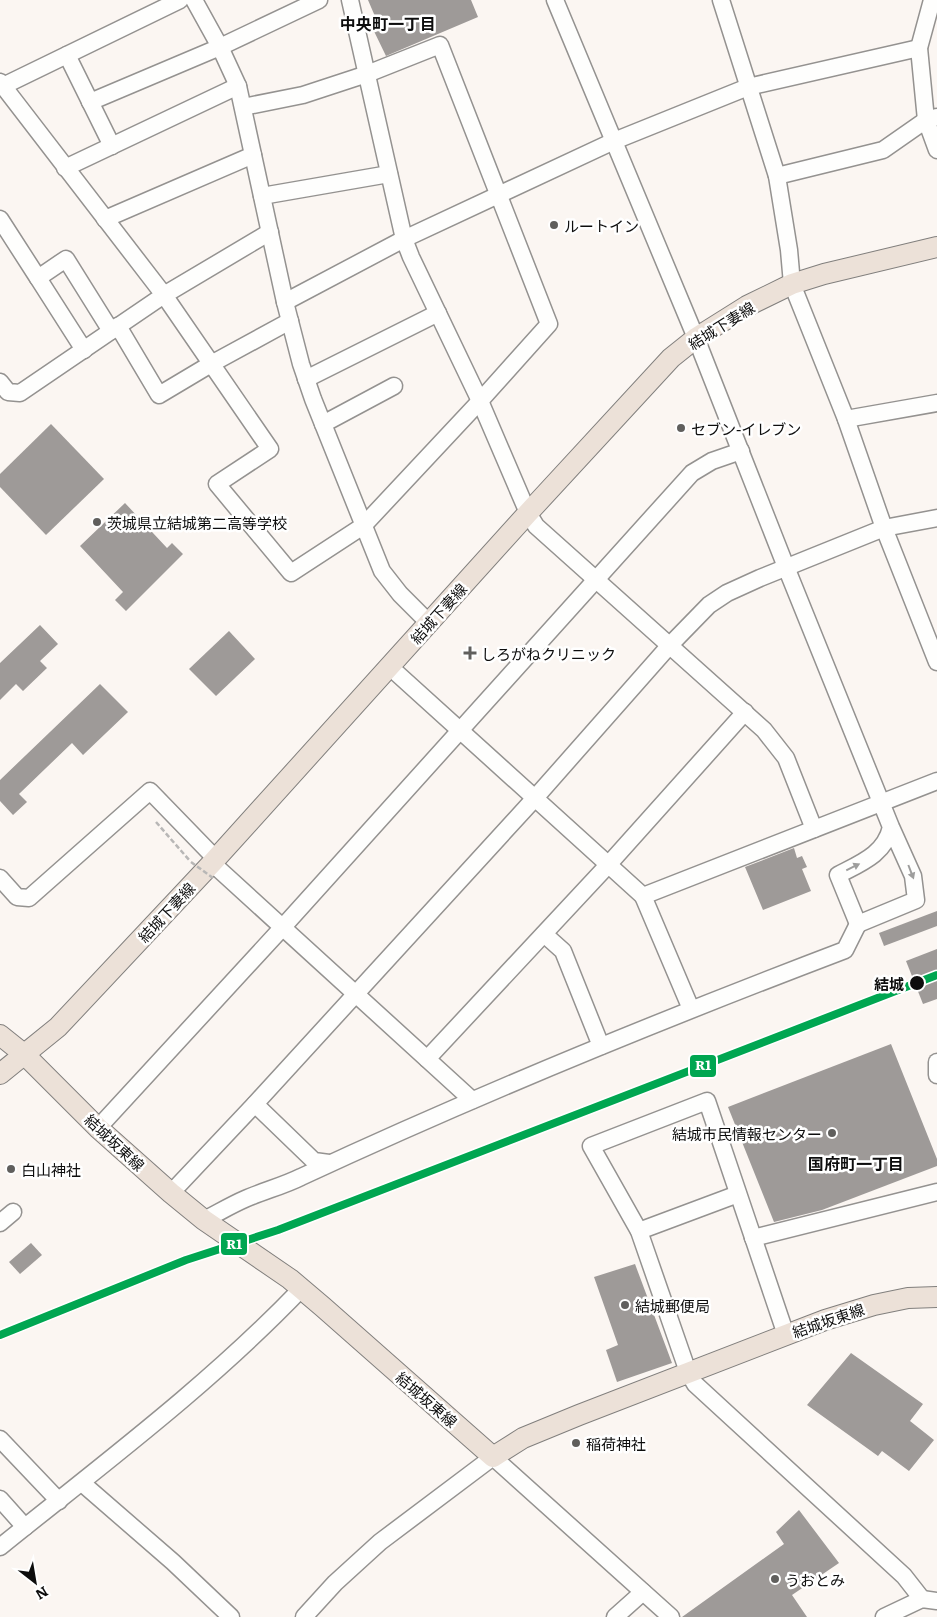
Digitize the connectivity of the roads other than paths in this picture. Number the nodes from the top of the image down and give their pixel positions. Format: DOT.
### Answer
graph roads {
  1 [pos="180,0"];
  2 [pos="194,0"];
  3 [pos="319,0"];
  4 [pos="350,0"];
  5 [pos="554,0"];
  6 [pos="721,0"];
  7 [pos="932,0"];
  8 [pos="220,47"];
  9 [pos="919,48"];
  10 [pos="67,55"];
  11 [pos="367,74"];
  12 [pos="1,84"];
  13 [pos="238,86"];
  14 [pos="748,87"];
  15 [pos="90,102"];
  16 [pos="243,107"];
  17 [pos="932,119"];
  18 [pos="614,141"];
  19 [pos="112,146"];
  20 [pos="937,150"];
  21 [pos="253,155"];
  22 [pos="65,168"];
  23 [pos="389,174"];
  24 [pos="777,176"];
  25 [pos="262,196"];
  26 [pos="498,196"];
  27 [pos="0,219"];
  28 [pos="105,219"];
  29 [pos="270,232"];
  30 [pos="404,239"];
  31 [pos="937,247"];
  32 [pos="38,278"];
  33 [pos="792,284"];
  34 [pos="164,295"];
  35 [pos="285,302"];
  36 [pos="438,313"];
  37 [pos="290,321"];
  38 [pos="114,329"];
  39 [pos="696,338"];
  40 [pos="84,350"];
  41 [pos="212,364"];
  42 [pos="306,379"];
  43 [pos="0,382"];
  44 [pos="394,386"];
  45 [pos="480,401"];
  46 [pos="937,403"];
  47 [pos="846,419"];
  48 [pos="323,424"];
  49 [pos="741,450"];
  50 [pos="528,513"];
  51 [pos="937,518"];
  52 [pos="363,526"];
  53 [pos="884,528"];
  54 [pos="786,568"];
  55 [pos="596,581"];
  56 [pos="429,624"];
  57 [pos="670,645"];
  58 [pos="935,654"];
  59 [pos="390,666"];
  60 [pos="745,712"];
  61 [pos="461,730"];
  62 [pos="937,781"];
  63 [pos="535,798"];
  64 [pos="882,802"];
  65 [pos="891,827"];
  66 [pos="814,829"];
  67 [pos="608,865"];
  68 [pos="213,867"];
  69 [pos="0,878"];
  70 [pos="643,896"];
  71 [pos="858,924"];
  72 [pos="282,928"];
  73 [pos="544,934"];
  74 [pos="354,993"];
  75 [pos="691,1009"];
  76 [pos="0,1035"];
  77 [pos="601,1046"];
  78 [pos="25,1055"];
  79 [pos="427,1059"];
  80 [pos="937,1062"];
  81 [pos="0,1074"];
  82 [pos="937,1075"];
  83 [pos="472,1100"];
  84 [pos="255,1104"];
  85 [pos="98,1128"];
  86 [pos="329,1163"];
  87 [pos="937,1192"];
  88 [pos="170,1193"];
  89 [pos="738,1194"];
  90 [pos="13,1212"];
  91 [pos="204,1220"];
  92 [pos="0,1223"];
  93 [pos="639,1230"];
  94 [pos="753,1238"];
  95 [pos="301,1289"];
  96 [pos="937,1297"];
  97 [pos="786,1335"];
  98 [pos="688,1372"];
  99 [pos="0,1439"];
  100 [pos="493,1457"];
  101 [pos="82,1482"];
  102 [pos="0,1499"];
  103 [pos="60,1501"];
  104 [pos="25,1527"];
  105 [pos="0,1547"];
  106 [pos="643,1592"];
  107 [pos="929,1600"];
  108 [pos="231,1617"];
  109 [pos="304,1617"];
  110 [pos="615,1617"];
  111 [pos="671,1617"];
  112 [pos="884,1617"];
  1 -- 10 [label="street"];
  2 -- 8 [label="street"];
  3 -- 8 [label="street"];
  4 -- 11 [label="street"];
  5 -- 18 [label="street"];
  6 -- 14 [label="street"];
  7 -- 9 [label="street"];
  8 -- 13 [label="street"];
  8 -- 15 [label="street"];
  9 -- 14 [label="street"];
  9 -- 17 [label="street"];
  10 -- 12 [label="street"];
  10 -- 15 [label="street"];
  11 -- 16 [label="street"];
  11 -- 23 [label="street"];
  11 -- 26 [label="street"];
  12 -- 22 [label="street"];
  13 -- 16 [label="street"];
  13 -- 19 [label="street"];
  14 -- 18 [label="street"];
  14 -- 24 [label="street"];
  15 -- 19 [label="street"];
  16 -- 21 [label="street"];
  17 -- 20 [label="street"];
  17 -- 24 [label="street"];
  18 -- 26 [label="street"];
  18 -- 39 [label="street"];
  19 -- 22 [label="street"];
  21 -- 25 [label="street"];
  21 -- 28 [label="street"];
  22 -- 28 [label="street"];
  23 -- 25 [label="street"];
  23 -- 30 [label="street"];
  24 -- 33 [label="street"];
  25 -- 29 [label="street"];
  26 -- 30 [label="street"];
  26 -- 45 [label="street"];
  27 -- 32 [label="street"];
  28 -- 34 [label="street"];
  29 -- 34 [label="street"];
  29 -- 35 [label="street"];
  30 -- 35 [label="street"];
  30 -- 36 [label="street"];
  31 -- 33 [label="main road, 結城下妻線"];
  32 -- 38 [label="street"];
  32 -- 40 [label="street"];
  33 -- 39 [label="main road, 結城下妻線"];
  33 -- 47 [label="street"];
  34 -- 38 [label="street"];
  34 -- 41 [label="street"];
  35 -- 37 [label="street"];
  36 -- 42 [label="street"];
  36 -- 45 [label="street"];
  37 -- 41 [label="street"];
  37 -- 42 [label="street"];
  38 -- 40 [label="street"];
  38 -- 41 [label="street"];
  39 -- 49 [label="street"];
  39 -- 50 [label="main road, 結城下妻線"];
  40 -- 43 [label="street"];
  41 -- 52 [label="street"];
  42 -- 48 [label="street"];
  44 -- 48 [label="street"];
  45 -- 50 [label="street"];
  45 -- 52 [label="street"];
  46 -- 47 [label="street"];
  47 -- 53 [label="street"];
  48 -- 52 [label="street"];
  49 -- 54 [label="street"];
  49 -- 55 [label="street"];
  50 -- 55 [label="street"];
  50 -- 56 [label="main road, 結城下妻線"];
  51 -- 53 [label="street"];
  52 -- 56 [label="street"];
  53 -- 54 [label="street"];
  53 -- 58 [label="street"];
  54 -- 57 [label="street"];
  54 -- 64 [label="street"];
  55 -- 57 [label="street"];
  55 -- 61 [label="street"];
  56 -- 59 [label="main road, 結城下妻線"];
  57 -- 60 [label="street"];
  57 -- 63 [label="street"];
  59 -- 61 [label="street"];
  59 -- 68 [label="main road, 結城下妻線"];
  60 -- 66 [label="street"];
  60 -- 67 [label="street"];
  61 -- 63 [label="street"];
  61 -- 72 [label="street"];
  62 -- 64 [label="street"];
  63 -- 67 [label="street"];
  63 -- 74 [label="street"];
  64 -- 65 [label="street"];
  64 -- 66 [label="street"];
  71 -- 65 [label="street, one-way"];
  65 -- 71 [label="street, one-way"];
  66 -- 70 [label="street"];
  67 -- 70 [label="street"];
  67 -- 73 [label="street"];
  68 -- 69 [label="street"];
  68 -- 72 [label="street"];
  68 -- 78 [label="main road, 結城下妻線"];
  70 -- 75 [label="street"];
  71 -- 75 [label="street"];
  72 -- 74 [label="street"];
  72 -- 85 [label="street"];
  73 -- 77 [label="street"];
  73 -- 79 [label="street"];
  74 -- 79 [label="street"];
  74 -- 84 [label="street"];
  75 -- 77 [label="street"];
  76 -- 78 [label="main road, 結城坂東線"];
  77 -- 83 [label="street"];
  78 -- 81 [label="main road, 結城下妻線"];
  78 -- 85 [label="main road, 結城坂東線"];
  79 -- 83 [label="street"];
  80 -- 82 [label="street"];
  83 -- 86 [label="street"];
  84 -- 86 [label="street"];
  84 -- 88 [label="street"];
  85 -- 88 [label="main road, 結城坂東線"];
  86 -- 91 [label="street"];
  87 -- 94 [label="street"];
  88 -- 91 [label="main road, 結城坂東線"];
  89 -- 93 [label="street"];
  89 -- 93 [label="street"];
  89 -- 94 [label="street"];
  90 -- 92 [label="street"];
  91 -- 95 [label="main road, 結城坂東線"];
  93 -- 98 [label="street"];
  94 -- 97 [label="street"];
  95 -- 100 [label="main road, 結城坂東線"];
  95 -- 101 [label="street"];
  96 -- 97 [label="main road, 結城坂東線"];
  97 -- 98 [label="main road, 結城坂東線"];
  98 -- 100 [label="main road, 結城坂東線"];
  98 -- 107 [label="street"];
  99 -- 103 [label="street"];
  100 -- 106 [label="street"];
  100 -- 109 [label="street"];
  101 -- 103 [label="street"];
  101 -- 108 [label="street"];
  102 -- 104 [label="street"];
  103 -- 104 [label="street"];
  104 -- 105 [label="street"];
  106 -- 110 [label="street"];
  106 -- 111 [label="street"];
  107 -- 112 [label="street"];
}
